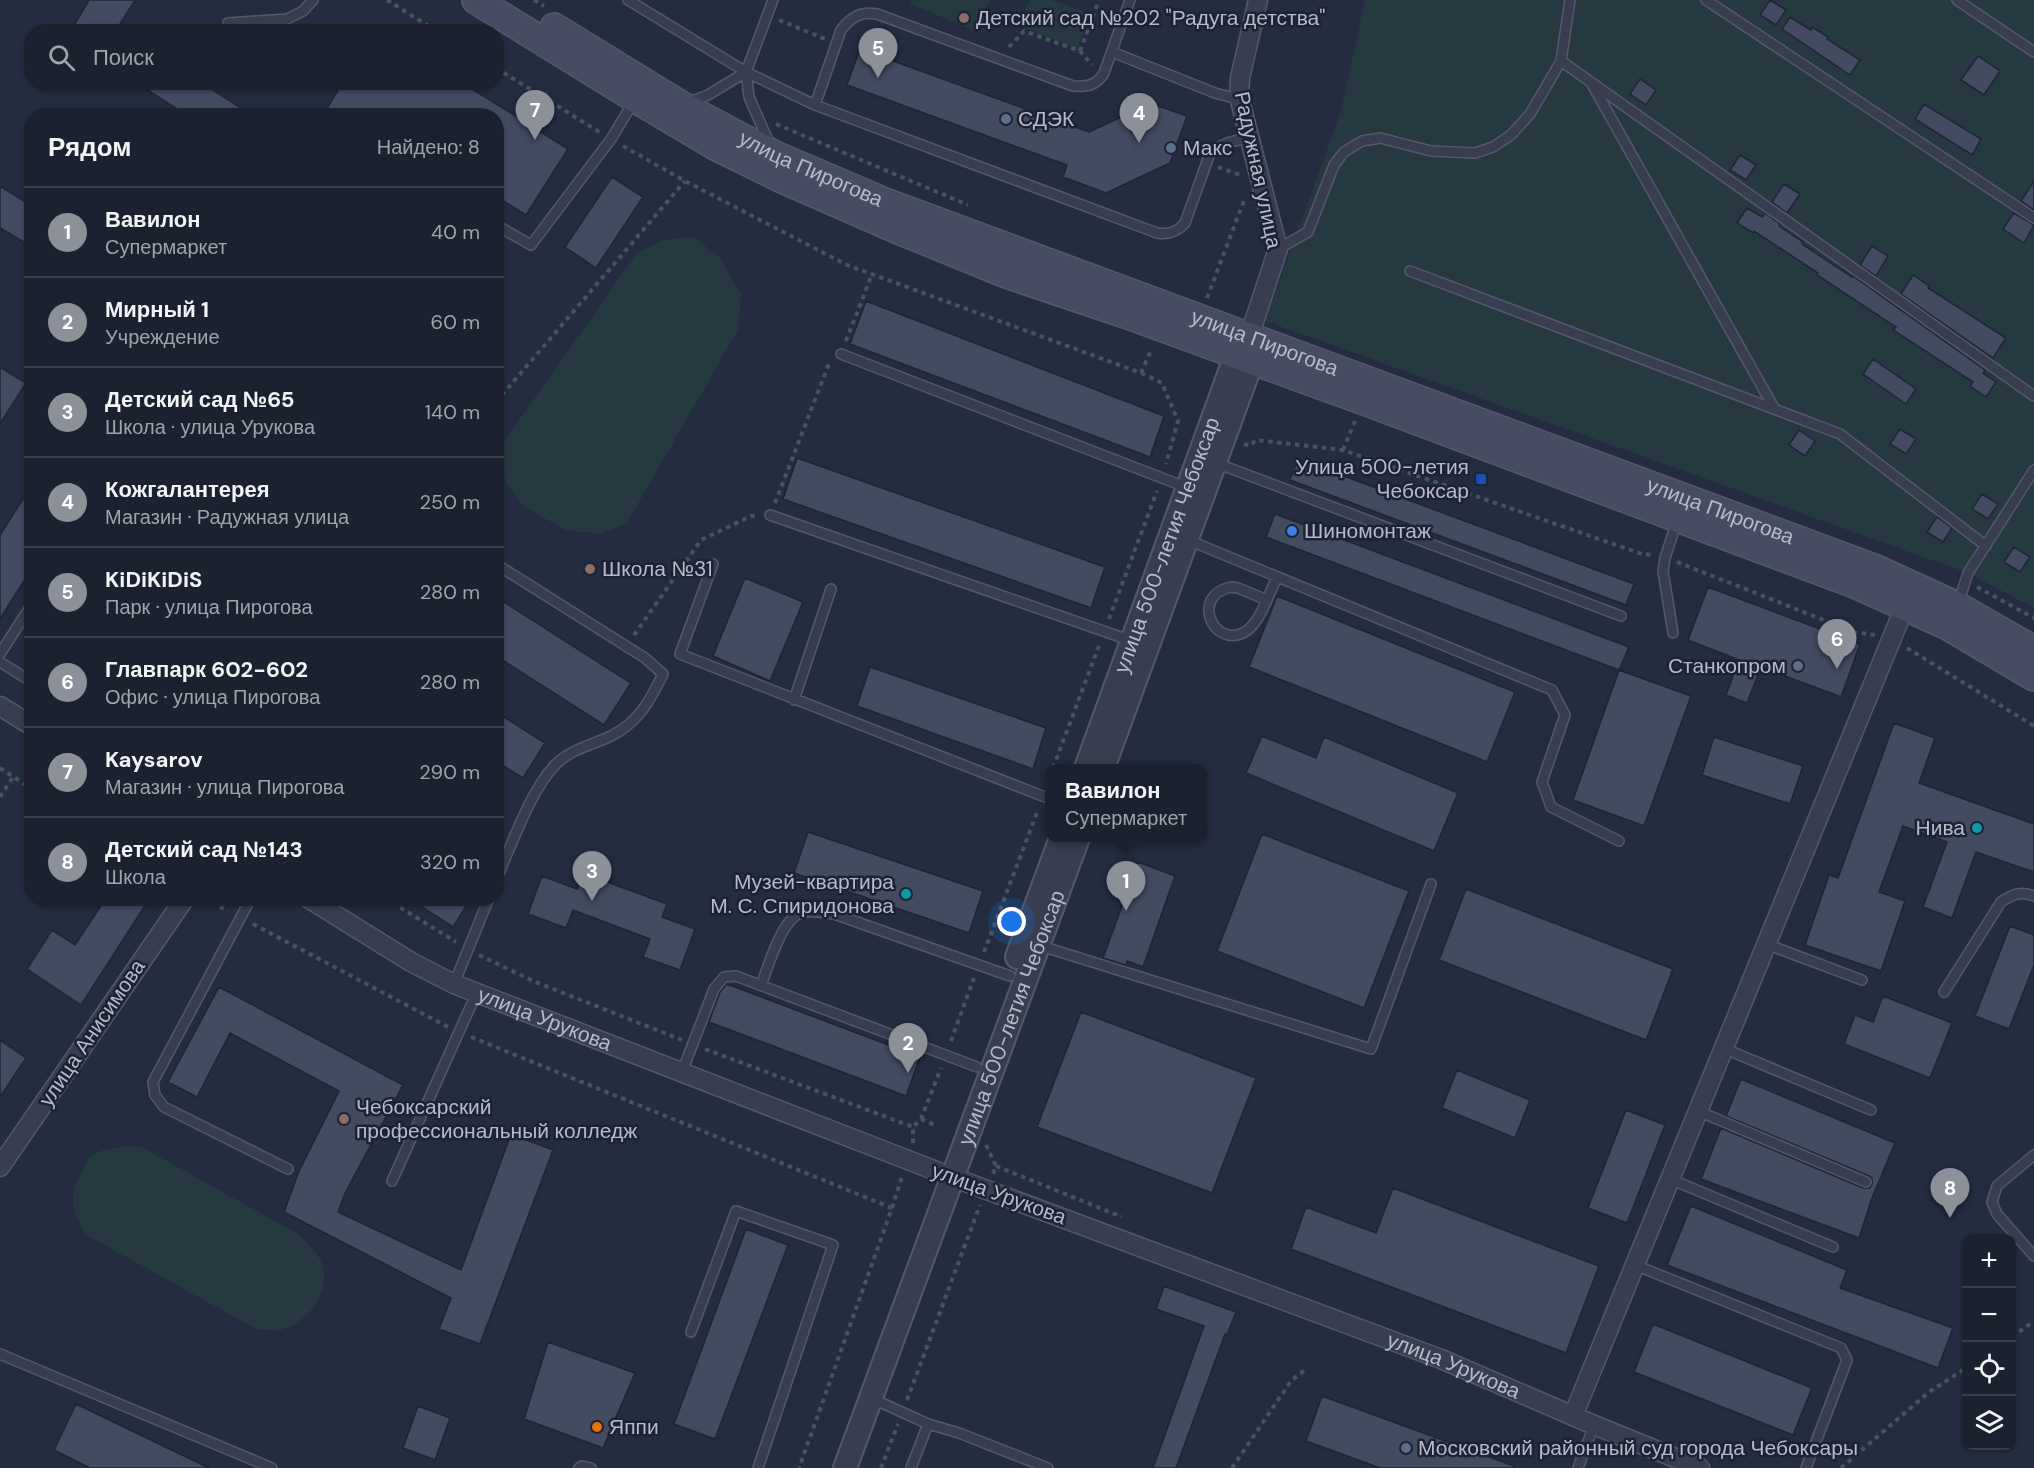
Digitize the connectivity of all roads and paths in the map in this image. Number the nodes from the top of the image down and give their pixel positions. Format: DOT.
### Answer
graph roads {
  1 [pos="314,0"];
  2 [pos="387,0"];
  3 [pos="476,0"];
  4 [pos="511,0"];
  5 [pos="628,0"];
  6 [pos="773,0"];
  7 [pos="1099,0"];
  8 [pos="1130,0"];
  9 [pos="1258,0"];
  10 [pos="1570,0"];
  11 [pos="1706,0"];
  12 [pos="1957,0"];
  13 [pos="767,15"];
  14 [pos="228,23"];
  15 [pos="425,24"];
  16 [pos="836,44"];
  17 [pos="1080,51"];
  18 [pos="1112,52"];
  19 [pos="2034,52"];
  20 [pos="1004,61"];
  21 [pos="1561,61"];
  22 [pos="746,72"];
  23 [pos="504,73"];
  24 [pos="1102,77"];
  25 [pos="1592,83"];
  26 [pos="1239,97"];
  27 [pos="636,99"];
  28 [pos="815,105"];
  29 [pos="676,113"];
  30 [pos="756,115"];
  31 [pos="603,134"];
  32 [pos="1250,138"];
  33 [pos="623,146"];
  34 [pos="1206,163"];
  35 [pos="772,164"];
  36 [pos="1244,180"];
  37 [pos="685,181"];
  38 [pos="1246,193"];
  39 [pos="971,207"];
  40 [pos="2034,218"];
  41 [pos="504,230"];
  42 [pos="1278,249"];
  43 [pos="1410,271"];
  44 [pos="872,274"];
  45 [pos="1205,304"];
  46 [pos="1153,344"];
  47 [pos="1246,351"];
  48 [pos="841,354"];
  49 [pos="1142,373"];
  50 [pos="504,393"];
  51 [pos="2034,396"];
  52 [pos="1774,408"];
  53 [pos="1359,412"];
  54 [pos="1244,444"];
  55 [pos="1343,450"];
  56 [pos="1216,463"];
  57 [pos="2034,470"];
  58 [pos="1163,477"];
  59 [pos="1188,488"];
  60 [pos="1681,508"];
  61 [pos="770,515"];
  62 [pos="1180,537"];
  63 [pos="1986,546"];
  64 [pos="1658,555"];
  65 [pos="1674,561"];
  66 [pos="713,564"];
  67 [pos="504,569"];
  68 [pos="1277,577"];
  69 [pos="831,589"];
  70 [pos="1909,596"];
  71 [pos="1267,600"];
  72 [pos="24,616"];
  73 [pos="1621,616"];
  74 [pos="1953,616"];
  75 [pos="1673,633"];
  76 [pos="1883,636"];
  77 [pos="1898,642"];
  78 [pos="1140,644"];
  79 [pos="626,646"];
  80 [pos="2034,650"];
  81 [pos="0,654"];
  82 [pos="0,662"];
  83 [pos="2034,676"];
  84 [pos="24,677"];
  85 [pos="794,700"];
  86 [pos="0,706"];
  87 [pos="24,721"];
  88 [pos="2034,726"];
  89 [pos="1088,764"];
  90 [pos="1105,764"];
  91 [pos="0,768"];
  92 [pos="13,777"];
  93 [pos="24,784"];
  94 [pos="0,797"];
  95 [pos="1045,797"];
  96 [pos="1045,800"];
  97 [pos="1619,841"];
  98 [pos="1060,842"];
  99 [pos="1076,842"];
  100 [pos="504,862"];
  101 [pos="1431,884"];
  102 [pos="2034,896"];
  103 [pos="179,906"];
  104 [pos="218,906"];
  105 [pos="247,906"];
  106 [pos="321,906"];
  107 [pos="398,906"];
  108 [pos="486,906"];
  109 [pos="240,918"];
  110 [pos="1031,942"];
  111 [pos="1766,944"];
  112 [pos="468,950"];
  113 [pos="979,965"];
  114 [pos="1017,979"];
  115 [pos="1862,980"];
  116 [pos="454,984"];
  117 [pos="761,986"];
  118 [pos="1944,992"];
  119 [pos="477,993"];
  120 [pos="460,1032"];
  121 [pos="692,1045"];
  122 [pos="1723,1048"];
  123 [pos="946,1054"];
  124 [pos="977,1067"];
  125 [pos="682,1072"];
  126 [pos="1871,1110"];
  127 [pos="1698,1111"];
  128 [pos="921,1119"];
  129 [pos="937,1126"];
  130 [pos="913,1127"];
  131 [pos="980,1142"];
  132 [pos="913,1143"];
  133 [pos="2034,1155"];
  134 [pos="996,1166"];
  135 [pos="0,1167"];
  136 [pos="288,1169"];
  137 [pos="903,1174"];
  138 [pos="946,1174"];
  139 [pos="1670,1179"];
  140 [pos="392,1180"];
  141 [pos="1866,1182"];
  142 [pos="982,1197"];
  143 [pos="892,1208"];
  144 [pos="1833,1247"];
  145 [pos="2034,1256"];
  146 [pos="1635,1265"];
  147 [pos="2034,1321"];
  148 [pos="691,1332"];
  149 [pos="2016,1334"];
  150 [pos="0,1354"];
  151 [pos="1306,1369"];
  152 [pos="1962,1371"];
  153 [pos="864,1395"];
  154 [pos="903,1412"];
  155 [pos="1573,1416"];
  156 [pos="928,1424"];
  157 [pos="1594,1425"];
  158 [pos="272,1468"];
  159 [pos="579,1468"];
  160 [pos="591,1468"];
  161 [pos="758,1468"];
  162 [pos="799,1468"];
  163 [pos="829,1468"];
  164 [pos="845,1468"];
  165 [pos="881,1468"];
  166 [pos="911,1468"];
  167 [pos="1048,1468"];
  168 [pos="1232,1468"];
  169 [pos="1578,1468"];
  170 [pos="1700,1468"];
  171 [pos="1806,1468"];
  172 [pos="1841,1468"];
  1 -- 14 [label="lane"];
  2 -- 15 [label="path"];
  3 -- 27 [label="main road, улица Пирогова"];
  4 -- 29 [label="main road, улица Пирогова"];
  5 -- 22 [label="lane"];
  6 -- 13 [label="lane"];
  7 -- 17 [label="path"];
  8 -- 18 [label="lane"];
  9 -- 26 [label="street, Радужная улица"];
  10 -- 21 [label="lane"];
  11 -- 40 [label="lane"];
  12 -- 19 [label="lane"];
  13 -- 16 [label="path"];
  13 -- 22 [label="lane"];
  16 -- 20 [label="lane"];
  16 -- 28 [label="lane"];
  17 -- 20 [label="path"];
  17 -- 24 [label="path"];
  18 -- 24 [label="lane"];
  18 -- 26 [label="lane"];
  20 -- 24 [label="lane"];
  21 -- 25 [label="lane"];
  21 -- 42 [label="lane"];
  22 -- 28 [label="lane"];
  22 -- 29 [label="lane"];
  22 -- 30 [label="lane"];
  23 -- 31 [label="path"];
  25 -- 51 [label="lane"];
  25 -- 52 [label="lane"];
  26 -- 32 [label="street, Радужная улица"];
  27 -- 29 [label="main road, улица Пирогова"];
  27 -- 41 [label="lane"];
  28 -- 34 [label="lane"];
  29 -- 35 [label="main road, улица Пирогова"];
  30 -- 35 [label="lane"];
  30 -- 39 [label="path"];
  32 -- 34 [label="lane"];
  32 -- 42 [label="street, Радужная улица"];
  33 -- 37 [label="path"];
  34 -- 36 [label="path"];
  35 -- 47 [label="main road, улица Пирогова"];
  37 -- 44 [label="path"];
  37 -- 50 [label="path"];
  38 -- 45 [label="path"];
  42 -- 47 [label="street, Радужная улица"];
  43 -- 52 [label="lane"];
  44 -- 48 [label="path"];
  44 -- 49 [label="path"];
  46 -- 49 [label="path"];
  47 -- 56 [label="street, улица 500-летия Чебоксар"];
  47 -- 59 [label="street, улица 500-летия Чебоксар"];
  47 -- 60 [label="main road, улица Пирогова"];
  48 -- 58 [label="lane"];
  48 -- 61 [label="path"];
  49 -- 58 [label="path"];
  52 -- 63 [label="lane"];
  53 -- 55 [label="path"];
  54 -- 55 [label="path"];
  55 -- 64 [label="path"];
  56 -- 62 [label="street, улица 500-летия Чебоксар"];
  56 -- 73 [label="lane"];
  57 -- 63 [label="lane"];
  58 -- 59 [label="lane"];
  59 -- 62 [label="street, улица 500-летия Чебоксар"];
  60 -- 70 [label="main road, улица Пирогова"];
  60 -- 75 [label="lane"];
  61 -- 78 [label="lane"];
  61 -- 79 [label="path"];
  62 -- 68 [label="lane"];
  62 -- 78 [label="street, улица 500-летия Чебоксар"];
  63 -- 74 [label="lane"];
  65 -- 76 [label="path"];
  66 -- 85 [label="lane"];
  67 -- 79 [label="lane"];
  68 -- 71 [label="lane"];
  68 -- 97 [label="lane"];
  69 -- 85 [label="lane"];
  70 -- 74 [label="main road, улица Пирогова"];
  70 -- 111 [label="street"];
  71 -- 71 [label="lane"];
  72 -- 81 [label="lane"];
  74 -- 80 [label="main road, улица Пирогова"];
  74 -- 83 [label="main road, улица Пирогова"];
  77 -- 88 [label="path"];
  78 -- 89 [label="street, улица 500-летия Чебоксар"];
  78 -- 90 [label="street, улица 500-летия Чебоксар"];
  79 -- 100 [label="lane"];
  82 -- 84 [label="lane"];
  85 -- 95 [label="lane"];
  86 -- 87 [label="street"];
  91 -- 92 [label="path"];
  92 -- 93 [label="path"];
  92 -- 94 [label="path"];
  96 -- 113 [label="path"];
  98 -- 110 [label="street, улица 500-летия Чебоксар"];
  99 -- 110 [label="street, улица 500-летия Чебоксар"];
  101 -- 110 [label="lane"];
  102 -- 118 [label="lane"];
  103 -- 135 [label="street, улица Анисимова"];
  104 -- 109 [label="path"];
  105 -- 109 [label="lane"];
  106 -- 116 [label="street, улица Урукова"];
  107 -- 112 [label="path"];
  108 -- 112 [label="lane"];
  109 -- 120 [label="path"];
  109 -- 136 [label="lane"];
  110 -- 114 [label="street, улица 500-летия Чебоксар"];
  111 -- 115 [label="lane"];
  111 -- 122 [label="street"];
  112 -- 116 [label="lane"];
  112 -- 121 [label="path"];
  113 -- 114 [label="lane"];
  113 -- 117 [label="lane"];
  113 -- 123 [label="path"];
  114 -- 124 [label="street, улица 500-летия Чебоксар"];
  114 -- 138 [label="street, улица 500-летия Чебоксар"];
  116 -- 119 [label="street, улица Урукова"];
  117 -- 121 [label="lane"];
  117 -- 123 [label="lane"];
  119 -- 120 [label="lane"];
  119 -- 125 [label="street, улица Урукова"];
  120 -- 140 [label="lane"];
  120 -- 143 [label="path"];
  121 -- 125 [label="lane"];
  121 -- 130 [label="path"];
  122 -- 126 [label="lane"];
  122 -- 127 [label="street"];
  123 -- 124 [label="lane"];
  123 -- 128 [label="path"];
  124 -- 138 [label="street, улица 500-летия Чебоксар"];
  125 -- 138 [label="street, улица Урукова"];
  127 -- 139 [label="street"];
  127 -- 141 [label="lane"];
  128 -- 129 [label="path"];
  128 -- 130 [label="path"];
  130 -- 132 [label="path"];
  131 -- 134 [label="path"];
  133 -- 145 [label="lane"];
  137 -- 143 [label="path"];
  138 -- 153 [label="street, улица 500-летия Чебоксар"];
  138 -- 155 [label="street, улица Урукова"];
  139 -- 144 [label="lane"];
  139 -- 146 [label="street"];
  142 -- 154 [label="path"];
  143 -- 162 [label="path"];
  146 -- 155 [label="street"];
  146 -- 171 [label="lane"];
  147 -- 149 [label="path"];
  148 -- 161 [label="lane"];
  150 -- 158 [label="lane"];
  151 -- 168 [label="path"];
  152 -- 172 [label="path"];
  153 -- 154 [label="lane"];
  153 -- 163 [label="street, улица 500-летия Чебоксар"];
  153 -- 164 [label="street, улица 500-летия Чебоксар"];
  154 -- 156 [label="lane"];
  154 -- 165 [label="path"];
  155 -- 157 [label="street, улица Урукова"];
  156 -- 166 [label="lane"];
  156 -- 167 [label="lane"];
  157 -- 169 [label="lane"];
  157 -- 170 [label="street, улица Урукова"];
  159 -- 160 [label="lane"];
}
